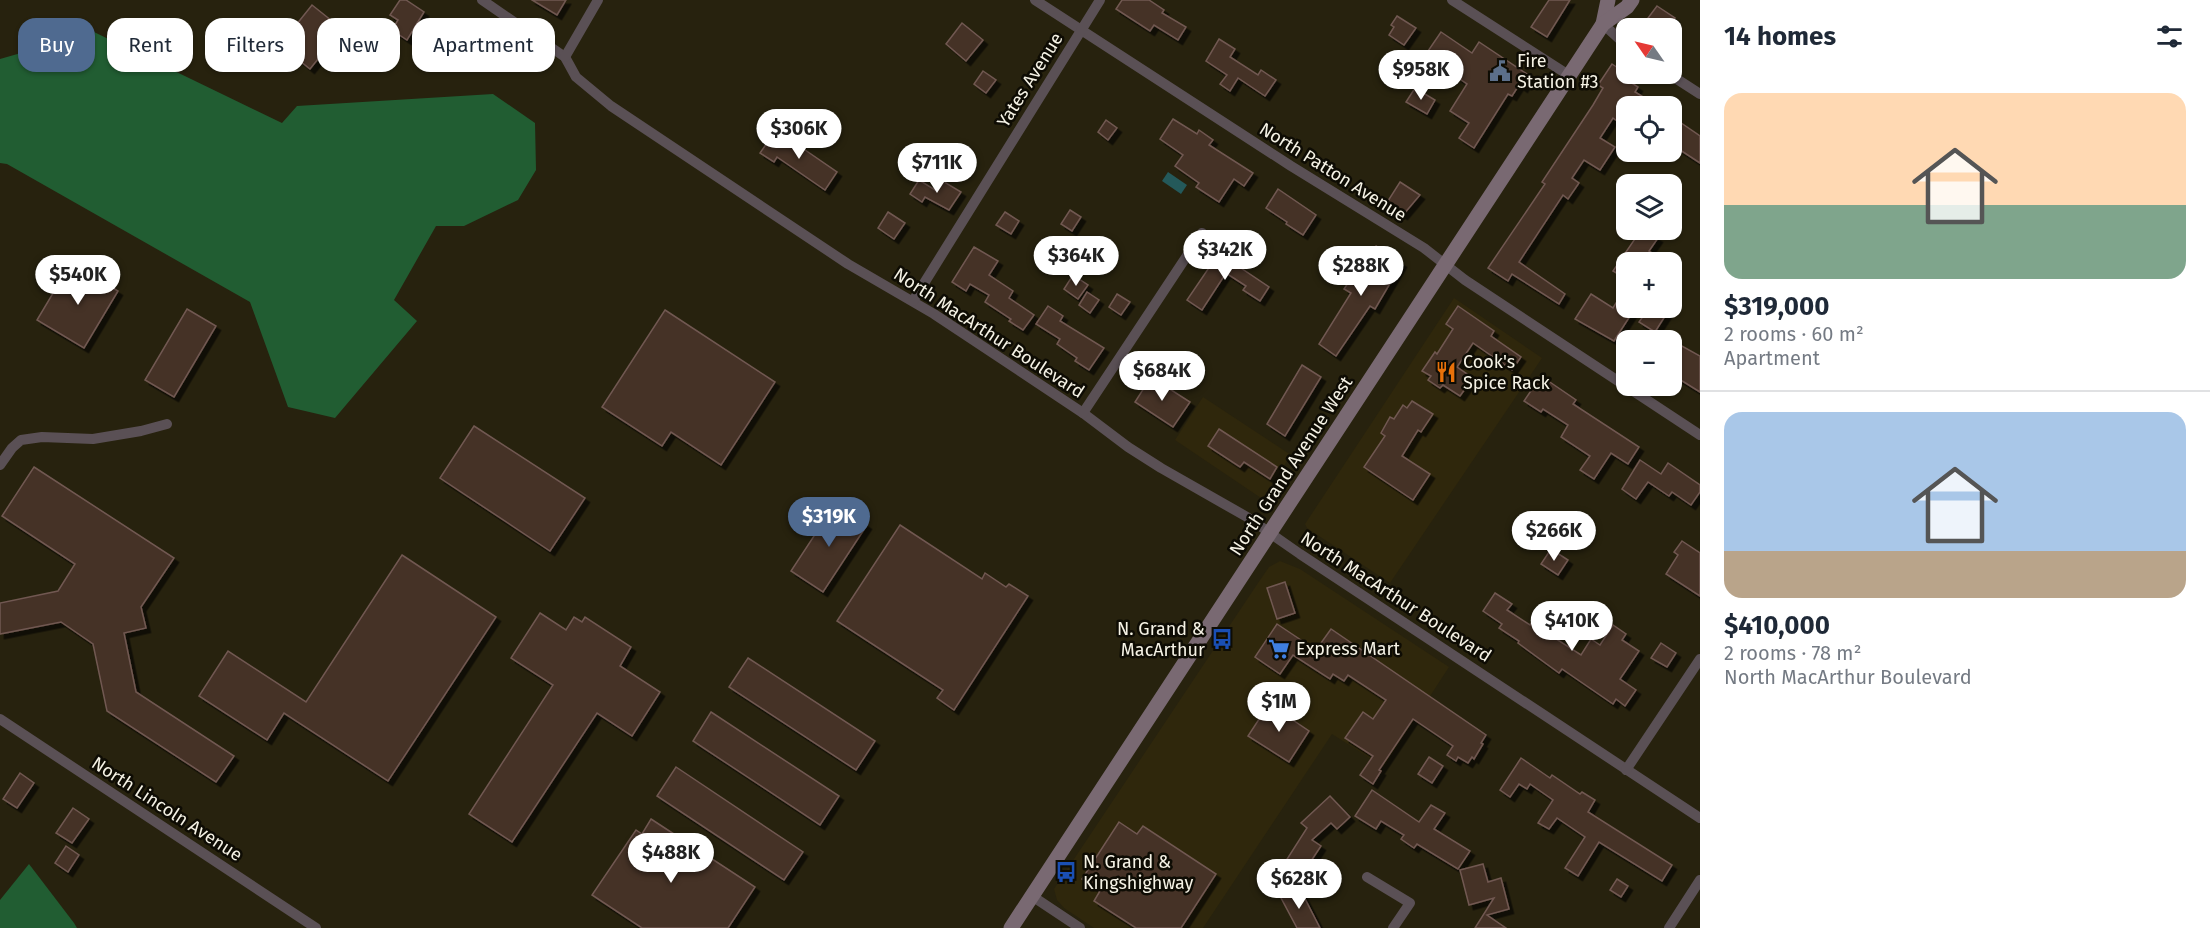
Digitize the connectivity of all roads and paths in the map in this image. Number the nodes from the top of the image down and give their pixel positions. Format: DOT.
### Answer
graph roads {
  1 [pos="482,0"];
  2 [pos="598,0"];
  3 [pos="1035,0"];
  4 [pos="1100,0"];
  5 [pos="1452,0"];
  6 [pos="1608,0"];
  7 [pos="1632,0"];
  8 [pos="1603,24"];
  9 [pos="1080,30"];
  10 [pos="1616,36"];
  11 [pos="565,57"];
  12 [pos="1570,76"];
  13 [pos="1682,82"];
  14 [pos="1700,94"];
  15 [pos="1202,234"];
  16 [pos="1446,265"];
  17 [pos="913,301"];
  18 [pos="1083,413"];
  19 [pos="167,424"];
  20 [pos="1700,435"];
  21 [pos="1,460"];
  22 [pos="1271,534"];
  23 [pos="1700,659"];
  24 [pos="0,719"];
  25 [pos="1626,770"];
  26 [pos="1700,818"];
  27 [pos="1367,877"];
  28 [pos="1700,880"];
  29 [pos="1032,896"];
  30 [pos="316,928"];
  31 [pos="1011,928"];
  32 [pos="1080,928"];
  33 [pos="1394,928"];
  34 [pos="1669,928"];
  1 -- 11 [label="street, North MacArthur Boulevard"];
  2 -- 11 [label="street"];
  3 -- 9 [label="street, North Patton Avenue"];
  4 -- 9 [label="street, Yates Avenue"];
  5 -- 12 [label="street"];
  6 -- 8 [label="main road, North Grand Avenue West"];
  7 -- 8 [label="main road, North Grand Avenue West"];
  8 -- 10 [label="street"];
  8 -- 12 [label="main road, North Grand Avenue West"];
  9 -- 16 [label="street, North Patton Avenue"];
  9 -- 17 [label="street, Yates Avenue"];
  11 -- 17 [label="street, North MacArthur Boulevard"];
  12 -- 16 [label="main road, North Grand Avenue West"];
  13 -- 14 [label="street"];
  15 -- 18 [label="street"];
  16 -- 20 [label="street, North Patton Avenue"];
  16 -- 22 [label="main road, North Grand Avenue West"];
  17 -- 18 [label="street, North MacArthur Boulevard"];
  18 -- 22 [label="street, North MacArthur Boulevard"];
  19 -- 21 [label="street"];
  22 -- 25 [label="street, North MacArthur Boulevard"];
  22 -- 29 [label="main road, North Grand Avenue West"];
  23 -- 25 [label="street"];
  24 -- 30 [label="street, North Lincoln Avenue"];
  25 -- 26 [label="street, North MacArthur Boulevard"];
  27 -- 33 [label="street"];
  28 -- 34 [label="street"];
  29 -- 31 [label="main road, North Grand Avenue West"];
  29 -- 32 [label="street"];
}
